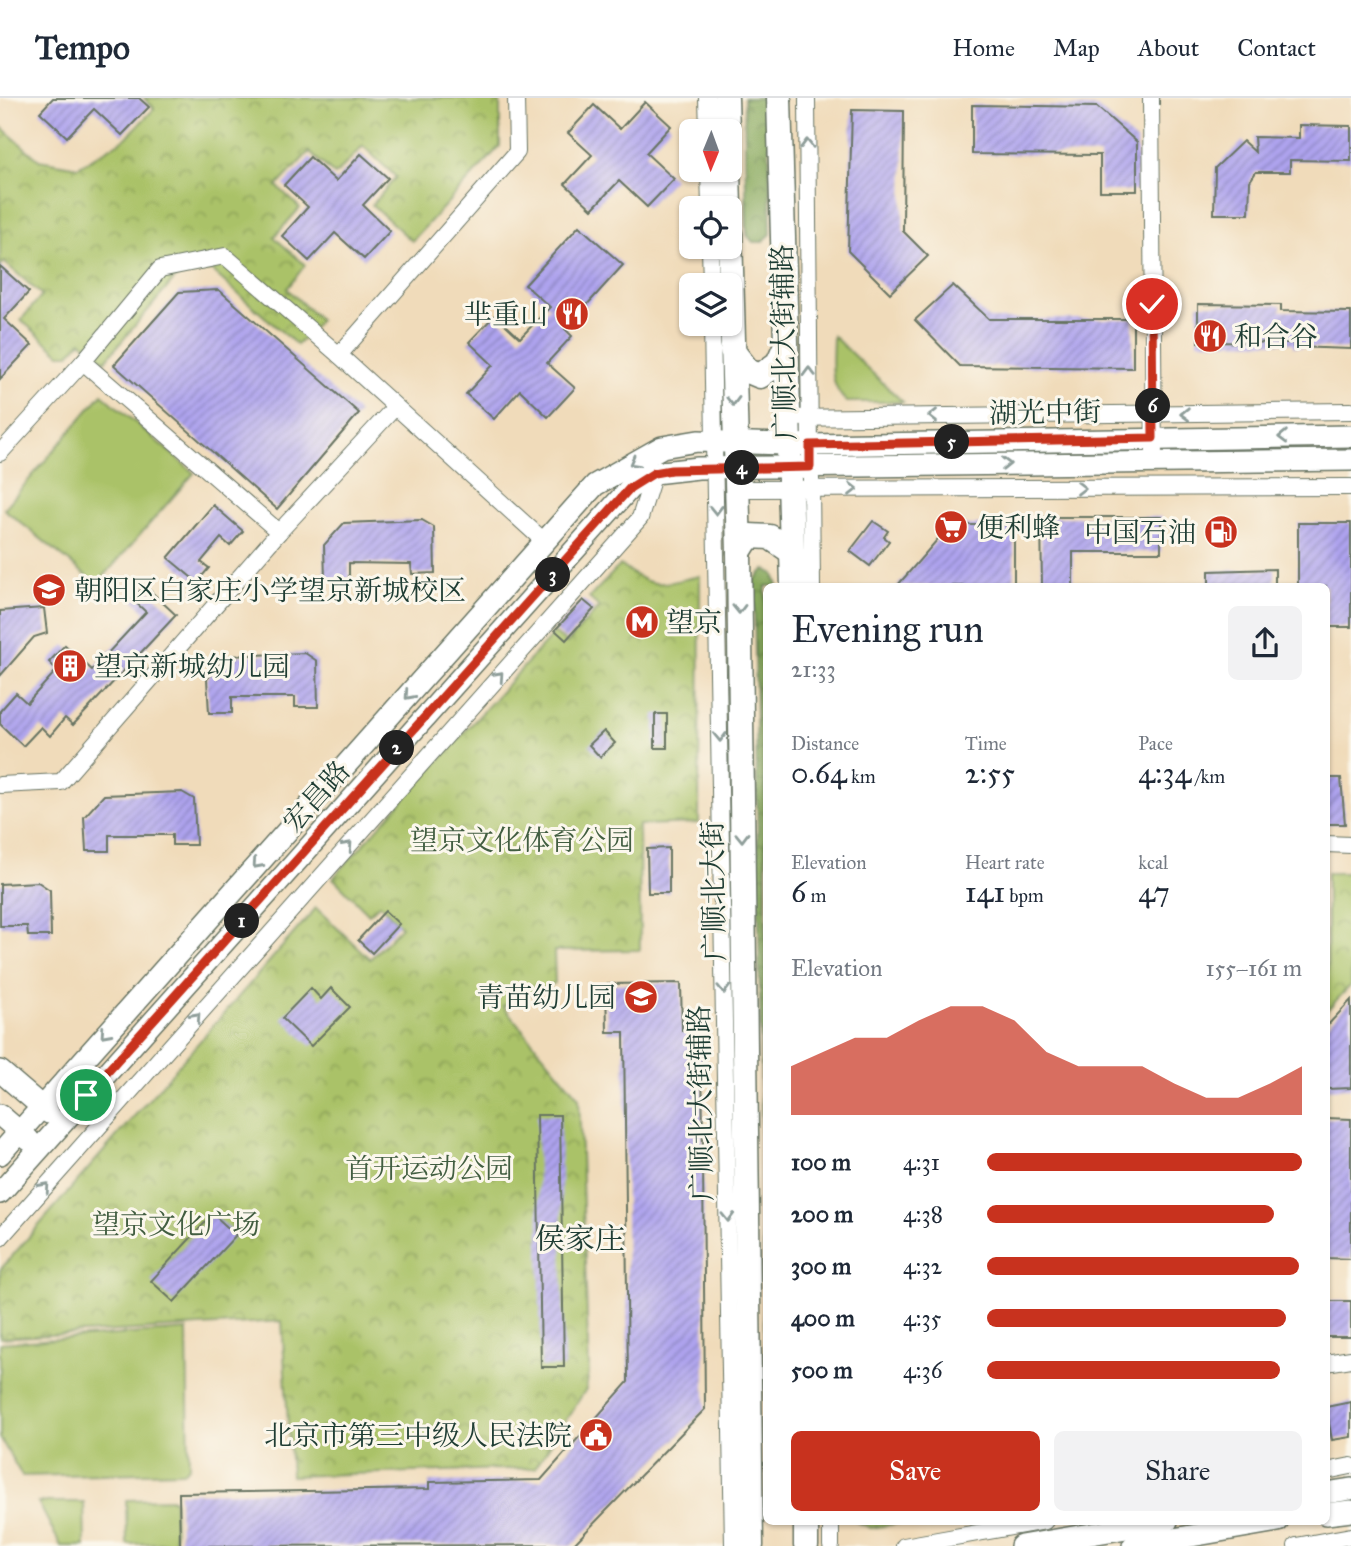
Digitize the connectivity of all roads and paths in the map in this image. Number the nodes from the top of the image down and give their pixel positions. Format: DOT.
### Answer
graph roads {
  1 [pos="516,98"];
  2 [pos="708,98"];
  3 [pos="726,98"];
  4 [pos="779,98"];
  5 [pos="807,98"];
  6 [pos="1151,98"];
  7 [pos="708,119"];
  8 [pos="727,119"];
  9 [pos="730,259"];
  10 [pos="712,336"];
  11 [pos="785,347"];
  12 [pos="732,350"];
  13 [pos="339,355"];
  14 [pos="83,362"];
  15 [pos="395,407"];
  16 [pos="1351,411"];
  17 [pos="1153,415"];
  18 [pos="799,418"];
  19 [pos="1351,436"];
  20 [pos="1153,438"];
  21 [pos="715,442"];
  22 [pos="0,453"];
  23 [pos="1351,460"];
  24 [pos="1154,461"];
  25 [pos="801,467"];
  26 [pos="654,473"];
  27 [pos="729,475"];
  28 [pos="1351,487"];
  29 [pos="279,532"];
  30 [pos="545,543"];
  31 [pos="738,552"];
  32 [pos="792,552"];
  33 [pos="793,583"];
  34 [pos="813,583"];
  35 [pos="0,785"];
  36 [pos="1330,845"];
  37 [pos="1351,845"];
  38 [pos="0,1071"];
  39 [pos="40,1106"];
  40 [pos="0,1115"];
  41 [pos="61,1123"];
  42 [pos="19,1132"];
  43 [pos="39,1147"];
  44 [pos="0,1154"];
  45 [pos="0,1193"];
  46 [pos="0,1238"];
  47 [pos="1351,1359"];
  48 [pos="1330,1362"];
  49 [pos="1351,1466"];
  50 [pos="1330,1470"];
  51 [pos="750,1476"];
  52 [pos="1351,1489"];
  53 [pos="1330,1492"];
  54 [pos="763,1493"];
  55 [pos="1351,1511"];
  56 [pos="1330,1514"];
  57 [pos="806,1525"];
  58 [pos="831,1525"];
  59 [pos="1022,1525"];
  60 [pos="1144,1525"];
  61 [pos="1255,1525"];
  62 [pos="1351,1536"];
  63 [pos="733,1546"];
  64 [pos="751,1546"];
  65 [pos="806,1546"];
  66 [pos="831,1546"];
  67 [pos="904,1546"];
  68 [pos="1021,1546"];
  69 [pos="1133,1546"];
  70 [pos="1296,1546"];
  1 -- 13 [label="street"];
  2 -- 7 [label="street"];
  3 -- 8 [label="main road"];
  4 -- 11 [label="main road"];
  18 -- 5 [label="street, 广顺北大街辅路, one-way"];
  6 -- 17 [label="street"];
  9 -- 12 [label="main road, 广顺北大街"];
  10 -- 21 [label="street"];
  11 -- 12 [label="main road"];
  11 -- 18 [label="main road"];
  12 -- 21 [label="main road, 广顺北大街, one-way"];
  13 -- 14 [label="street"];
  13 -- 15 [label="street"];
  14 -- 22 [label="street"];
  14 -- 29 [label="street"];
  15 -- 29 [label="street"];
  15 -- 30 [label="street"];
  16 -- 17 [label="street, one-way"];
  17 -- 18 [label="street, one-way"];
  17 -- 20 [label="street"];
  18 -- 25 [label="main road"];
  19 -- 20 [label="main road, 湖光中街, one-way"];
  20 -- 24 [label="street"];
  20 -- 25 [label="main road, 湖光中街"];
  21 -- 25 [label="main road, 湖光中街"];
  21 -- 27 [label="main road, 广顺北大街"];
  21 -- 30 [label="main road, 宏昌路, one-way"];
  23 -- 24 [label="main road, 湖光中街"];
  25 -- 24 [label="main road, 湖光中街, one-way"];
  25 -- 27 [label="main road, 湖光中街"];
  25 -- 28 [label="street, one-way"];
  25 -- 32 [label="main road"];
  25 -- 34 [label="street"];
  26 -- 27 [label="main road"];
  26 -- 41 [label="main road, 宏昌路"];
  46 -- 26 [label="street, one-way"];
  27 -- 31 [label="main road, 广顺北大街"];
  27 -- 63 [label="street, 广顺北大街辅路, one-way"];
  29 -- 35 [label="street"];
  30 -- 39 [label="main road, 宏昌路, one-way"];
  31 -- 32 [label="main road"];
  31 -- 51 [label="main road, 广顺北大街, one-way"];
  32 -- 33 [label="main road"];
  36 -- 37 [label="street"];
  38 -- 39 [label="main road"];
  39 -- 41 [label="main road"];
  39 -- 42 [label="main road, 宏昌路"];
  40 -- 42 [label="main road"];
  41 -- 43 [label="main road, 宏昌路"];
  42 -- 43 [label="main road"];
  42 -- 44 [label="main road, 宏昌路"];
  43 -- 45 [label="main road, 宏昌路"];
  47 -- 48 [label="street"];
  49 -- 50 [label="street"];
  51 -- 54 [label="main road"];
  51 -- 64 [label="main road, 广顺北大街"];
  52 -- 53 [label="main road"];
  55 -- 56 [label="main road"];
  57 -- 65 [label="main road"];
  58 -- 66 [label="street"];
  59 -- 67 [label="street"];
  60 -- 68 [label="main road"];
  61 -- 69 [label="main road"];
  62 -- 70 [label="street"];
}
